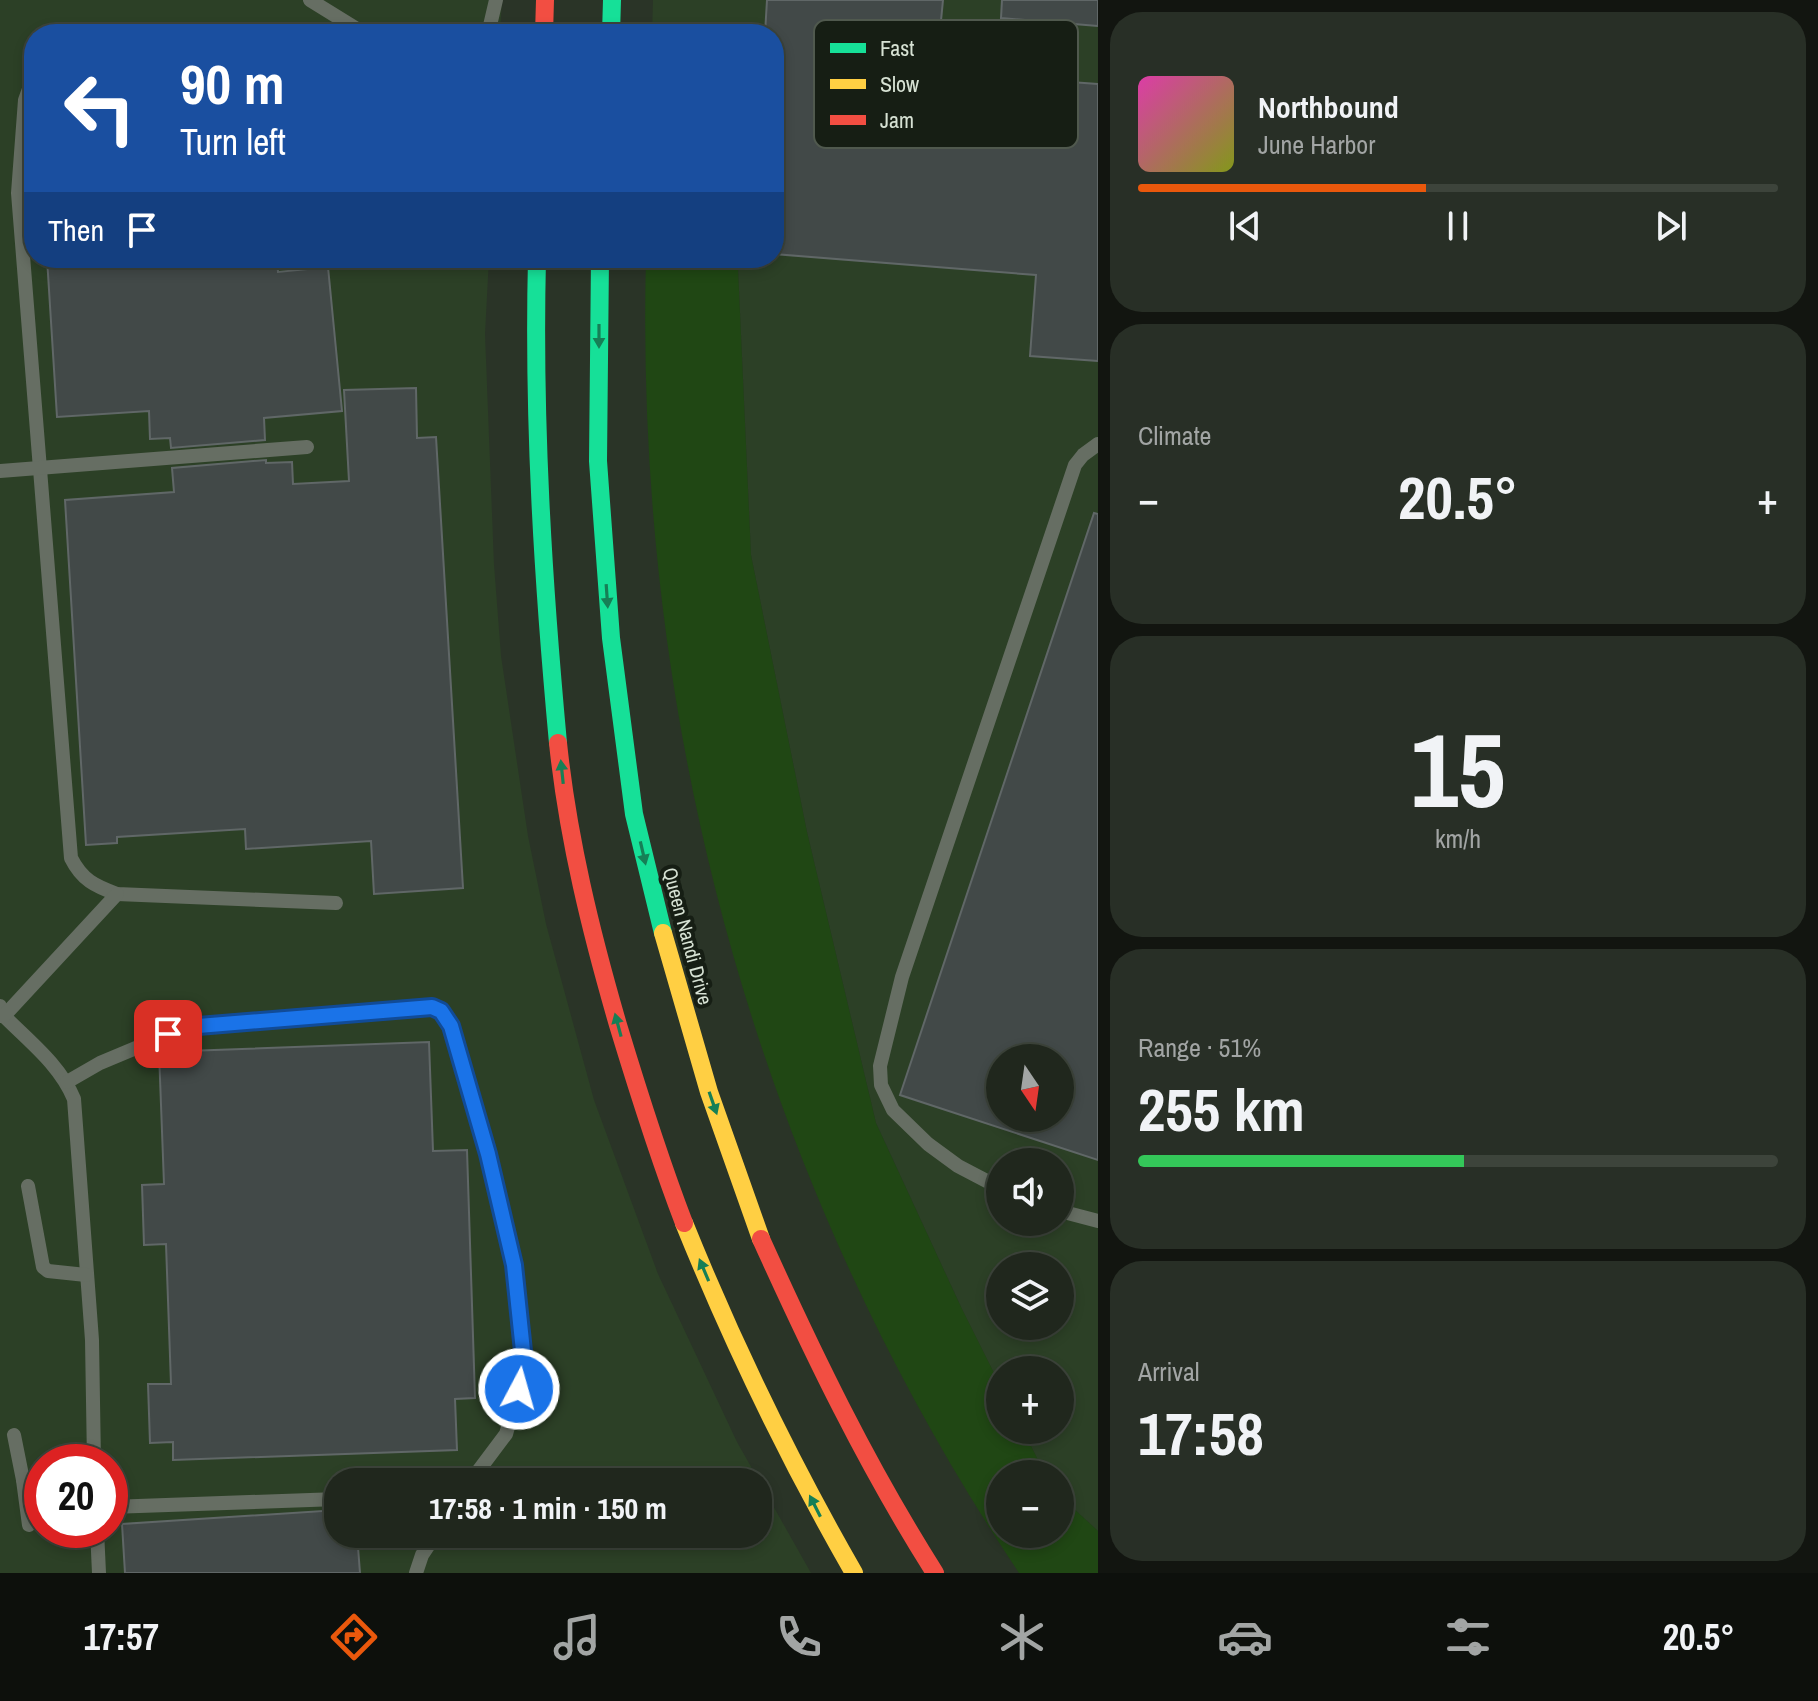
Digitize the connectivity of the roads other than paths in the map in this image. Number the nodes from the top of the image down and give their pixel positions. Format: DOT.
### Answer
graph roads {
  1 [pos="496,0"];
  2 [pos="545,0"];
  3 [pos="612,0"];
  4 [pos="317,3"];
  5 [pos="350,24"];
  6 [pos="490,24"];
  7 [pos="544,24"];
  8 [pos="611,24"];
  9 [pos="24,113"];
  10 [pos="24,264"];
  11 [pos="24,268"];
  12 [pos="537,268"];
  13 [pos="600,268"];
  14 [pos="1098,444"];
  15 [pos="307,447"];
  16 [pos="41,467"];
  17 [pos="0,471"];
  18 [pos="117,894"];
  19 [pos="336,903"];
  20 [pos="1,1013"];
  21 [pos="67,1082"];
  22 [pos="986,1181"];
  23 [pos="28,1186"];
  24 [pos="1074,1215"];
  25 [pos="1098,1221"];
  26 [pos="86,1275"];
  27 [pos="14,1435"];
  28 [pos="94,1444"];
  29 [pos="480,1468"];
  30 [pos="23,1480"];
  31 [pos="24,1488"];
  32 [pos="324,1499"];
  33 [pos="128,1506"];
  34 [pos="98,1548"];
  35 [pos="427,1548"];
  36 [pos="99,1573"];
  37 [pos="416,1573"];
  38 [pos="854,1573"];
  39 [pos="935,1573"];
  1 -- 6 [label="lane"];
  2 -- 7 [label="main road"];
  3 -- 8 [label="main road"];
  4 -- 5 [label="lane"];
  9 -- 10 [label="lane"];
  11 -- 16 [label="lane"];
  38 -- 12 [label="main road, one-way"];
  13 -- 39 [label="main road, Queen Nandi Drive, one-way"];
  14 -- 22 [label="lane"];
  15 -- 16 [label="lane"];
  16 -- 17 [label="lane"];
  16 -- 18 [label="lane"];
  18 -- 19 [label="lane"];
  18 -- 20 [label="lane"];
  20 -- 21 [label="lane"];
  21 -- 26 [label="lane"];
  21 -- 29 [label="lane"];
  23 -- 26 [label="lane"];
  24 -- 25 [label="lane"];
  26 -- 28 [label="lane"];
  27 -- 30 [label="lane"];
  30 -- 31 [label="lane"];
  32 -- 33 [label="lane"];
  34 -- 36 [label="lane"];
  35 -- 37 [label="lane"];
}
